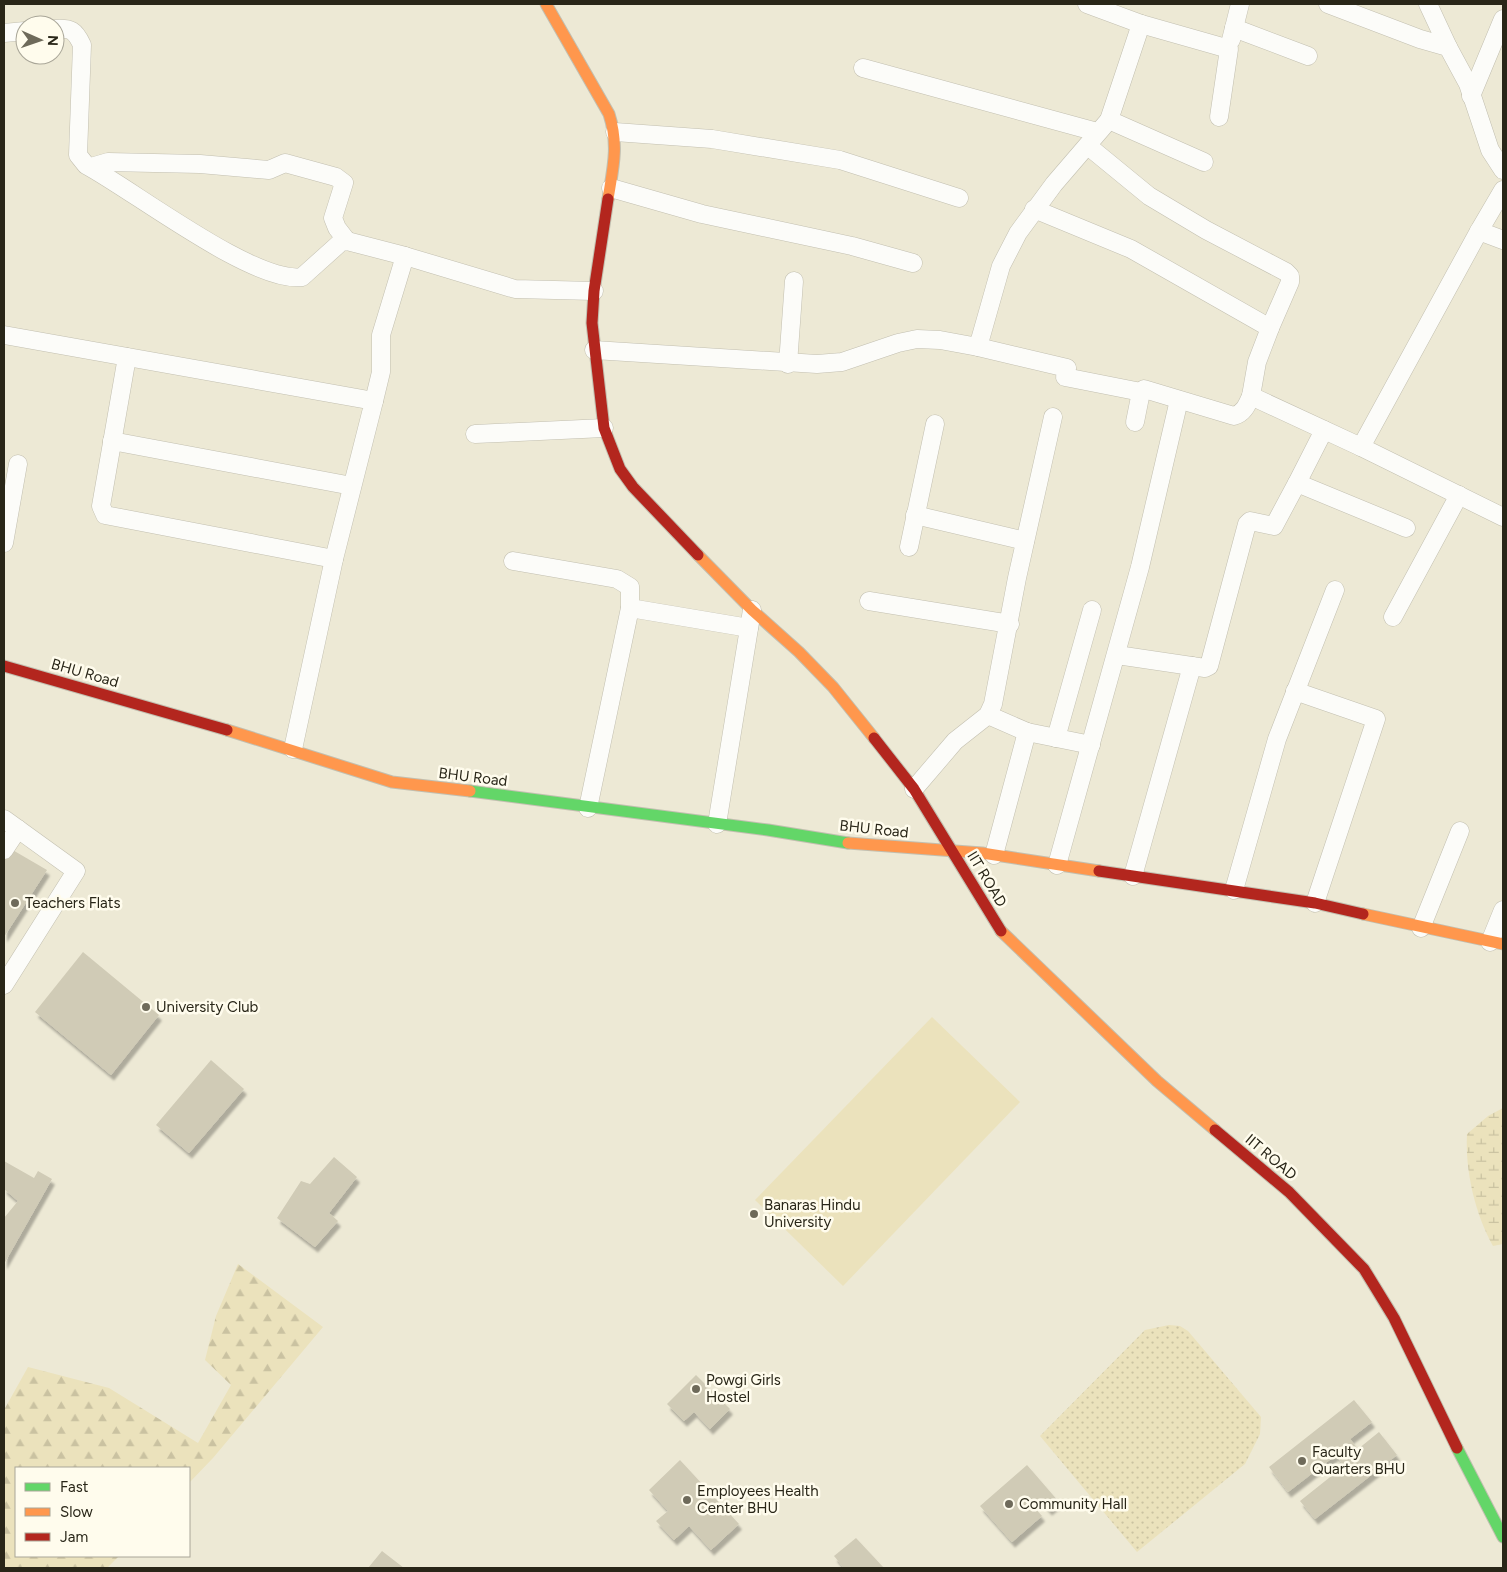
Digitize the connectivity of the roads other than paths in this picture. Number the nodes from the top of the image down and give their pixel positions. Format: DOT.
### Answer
graph roads {
  1 [pos="548,4"];
  2 [pos="1087,4"];
  3 [pos="1240,4"];
  4 [pos="1328,4"];
  5 [pos="1428,4"];
  6 [pos="1503,18"];
  7 [pos="1141,24"];
  8 [pos="65,28"];
  9 [pos="1234,28"];
  10 [pos="1448,47"];
  11 [pos="1229,49"];
  12 [pos="1308,56"];
  13 [pos="863,68"];
  14 [pos="1471,96"];
  15 [pos="1219,117"];
  16 [pos="615,132"];
  17 [pos="1098,133"];
  18 [pos="1204,162"];
  19 [pos="91,167"];
  20 [pos="1503,170"];
  21 [pos="611,188"];
  22 [pos="1503,190"];
  23 [pos="959,198"];
  24 [pos="1034,209"];
  25 [pos="1478,230"];
  26 [pos="1503,240"];
  27 [pos="348,241"];
  28 [pos="405,256"];
  29 [pos="913,263"];
  30 [pos="794,281"];
  31 [pos="594,291"];
  32 [pos="1270,328"];
  33 [pos="4,335"];
  34 [pos="978,347"];
  35 [pos="594,350"];
  36 [pos="127,357"];
  37 [pos="788,364"];
  38 [pos="1141,392"];
  39 [pos="1251,396"];
  40 [pos="1179,400"];
  41 [pos="374,402"];
  42 [pos="1053,418"];
  43 [pos="1134,422"];
  44 [pos="934,424"];
  45 [pos="604,428"];
  46 [pos="1324,430"];
  47 [pos="476,434"];
  48 [pos="112,441"];
  49 [pos="1361,447"];
  50 [pos="18,464"];
  51 [pos="1297,483"];
  52 [pos="352,486"];
  53 [pos="1459,495"];
  54 [pos="915,515"];
  55 [pos="1503,517"];
  56 [pos="1406,528"];
  57 [pos="1025,541"];
  58 [pos="4,543"];
  59 [pos="909,547"];
  60 [pos="334,558"];
  61 [pos="513,561"];
  62 [pos="1334,590"];
  63 [pos="869,601"];
  64 [pos="630,608"];
  65 [pos="752,610"];
  66 [pos="1092,610"];
  67 [pos="1393,617"];
  68 [pos="1010,624"];
  69 [pos="749,628"];
  70 [pos="1117,655"];
  71 [pos="4,666"];
  72 [pos="1192,666"];
  73 [pos="1295,691"];
  74 [pos="988,715"];
  75 [pos="1027,732"];
  76 [pos="1056,738"];
  77 [pos="1091,745"];
  78 [pos="293,749"];
  79 [pos="914,788"];
  80 [pos="588,808"];
  81 [pos="11,824"];
  82 [pos="717,824"];
  83 [pos="1460,831"];
  84 [pos="4,850"];
  85 [pos="953,851"];
  86 [pos="994,855"];
  87 [pos="1057,866"];
  88 [pos="1133,876"];
  89 [pos="1234,890"];
  90 [pos="1316,903"];
  91 [pos="1503,910"];
  92 [pos="1422,928"];
  93 [pos="1497,943"];
  94 [pos="4,985"];
  95 [pos="1503,1537"];
  1 -- 16 [label="street"];
  2 -- 7 [label="street"];
  3 -- 9 [label="street"];
  4 -- 10 [label="street"];
  5 -- 10 [label="street"];
  6 -- 14 [label="street"];
  7 -- 11 [label="street"];
  7 -- 17 [label="street"];
  8 -- 19 [label="street"];
  9 -- 11 [label="street"];
  9 -- 12 [label="street"];
  10 -- 14 [label="street"];
  11 -- 15 [label="street"];
  13 -- 17 [label="street"];
  14 -- 20 [label="street"];
  16 -- 21 [label="street, IIT ROAD"];
  16 -- 23 [label="street"];
  17 -- 18 [label="street"];
  17 -- 24 [label="street"];
  17 -- 32 [label="street"];
  19 -- 27 [label="street"];
  19 -- 27 [label="street"];
  21 -- 29 [label="street"];
  21 -- 31 [label="street, IIT ROAD"];
  22 -- 25 [label="street"];
  24 -- 32 [label="street"];
  24 -- 34 [label="street"];
  25 -- 26 [label="street"];
  25 -- 49 [label="street"];
  27 -- 28 [label="street"];
  28 -- 31 [label="street"];
  28 -- 41 [label="street"];
  30 -- 37 [label="street"];
  31 -- 35 [label="street, IIT ROAD"];
  32 -- 39 [label="street"];
  33 -- 36 [label="street"];
  34 -- 37 [label="street"];
  34 -- 38 [label="street"];
  35 -- 37 [label="street"];
  35 -- 45 [label="street, IIT ROAD"];
  36 -- 41 [label="street"];
  36 -- 48 [label="street"];
  38 -- 40 [label="street"];
  38 -- 43 [label="street"];
  39 -- 40 [label="street"];
  39 -- 46 [label="street"];
  40 -- 70 [label="street"];
  41 -- 52 [label="street"];
  42 -- 57 [label="street"];
  44 -- 54 [label="street"];
  45 -- 47 [label="street"];
  45 -- 65 [label="street, IIT ROAD"];
  46 -- 49 [label="street"];
  46 -- 51 [label="street"];
  48 -- 52 [label="street"];
  48 -- 60 [label="street"];
  49 -- 53 [label="street"];
  50 -- 58 [label="street"];
  51 -- 56 [label="street"];
  51 -- 72 [label="street"];
  52 -- 60 [label="street"];
  53 -- 55 [label="street"];
  53 -- 67 [label="street"];
  54 -- 57 [label="street"];
  54 -- 59 [label="street"];
  57 -- 68 [label="street"];
  60 -- 78 [label="street"];
  61 -- 64 [label="street"];
  62 -- 73 [label="street"];
  63 -- 68 [label="street"];
  64 -- 69 [label="street"];
  64 -- 80 [label="street"];
  65 -- 69 [label="street"];
  65 -- 79 [label="street, IIT ROAD"];
  66 -- 76 [label="street"];
  68 -- 74 [label="street"];
  69 -- 82 [label="street"];
  70 -- 72 [label="street"];
  70 -- 77 [label="street"];
  71 -- 78 [label="street, BHU Road"];
  72 -- 88 [label="street"];
  73 -- 89 [label="street"];
  73 -- 90 [label="street"];
  74 -- 75 [label="street"];
  74 -- 79 [label="street"];
  75 -- 76 [label="street"];
  75 -- 86 [label="street"];
  76 -- 77 [label="street"];
  77 -- 87 [label="street"];
  78 -- 80 [label="street, BHU Road"];
  79 -- 85 [label="street, IIT ROAD"];
  80 -- 82 [label="street, BHU Road"];
  81 -- 84 [label="street"];
  81 -- 94 [label="street"];
  82 -- 85 [label="street, BHU Road"];
  83 -- 92 [label="street"];
  85 -- 86 [label="street, BHU Road"];
  85 -- 95 [label="street, IIT ROAD"];
  86 -- 87 [label="street, BHU Road"];
  87 -- 88 [label="street, BHU Road"];
  88 -- 89 [label="street, BHU Road"];
  89 -- 90 [label="street, BHU Road"];
  90 -- 92 [label="street, BHU Road"];
  91 -- 93 [label="street"];
  92 -- 93 [label="street, BHU Road"];
}
